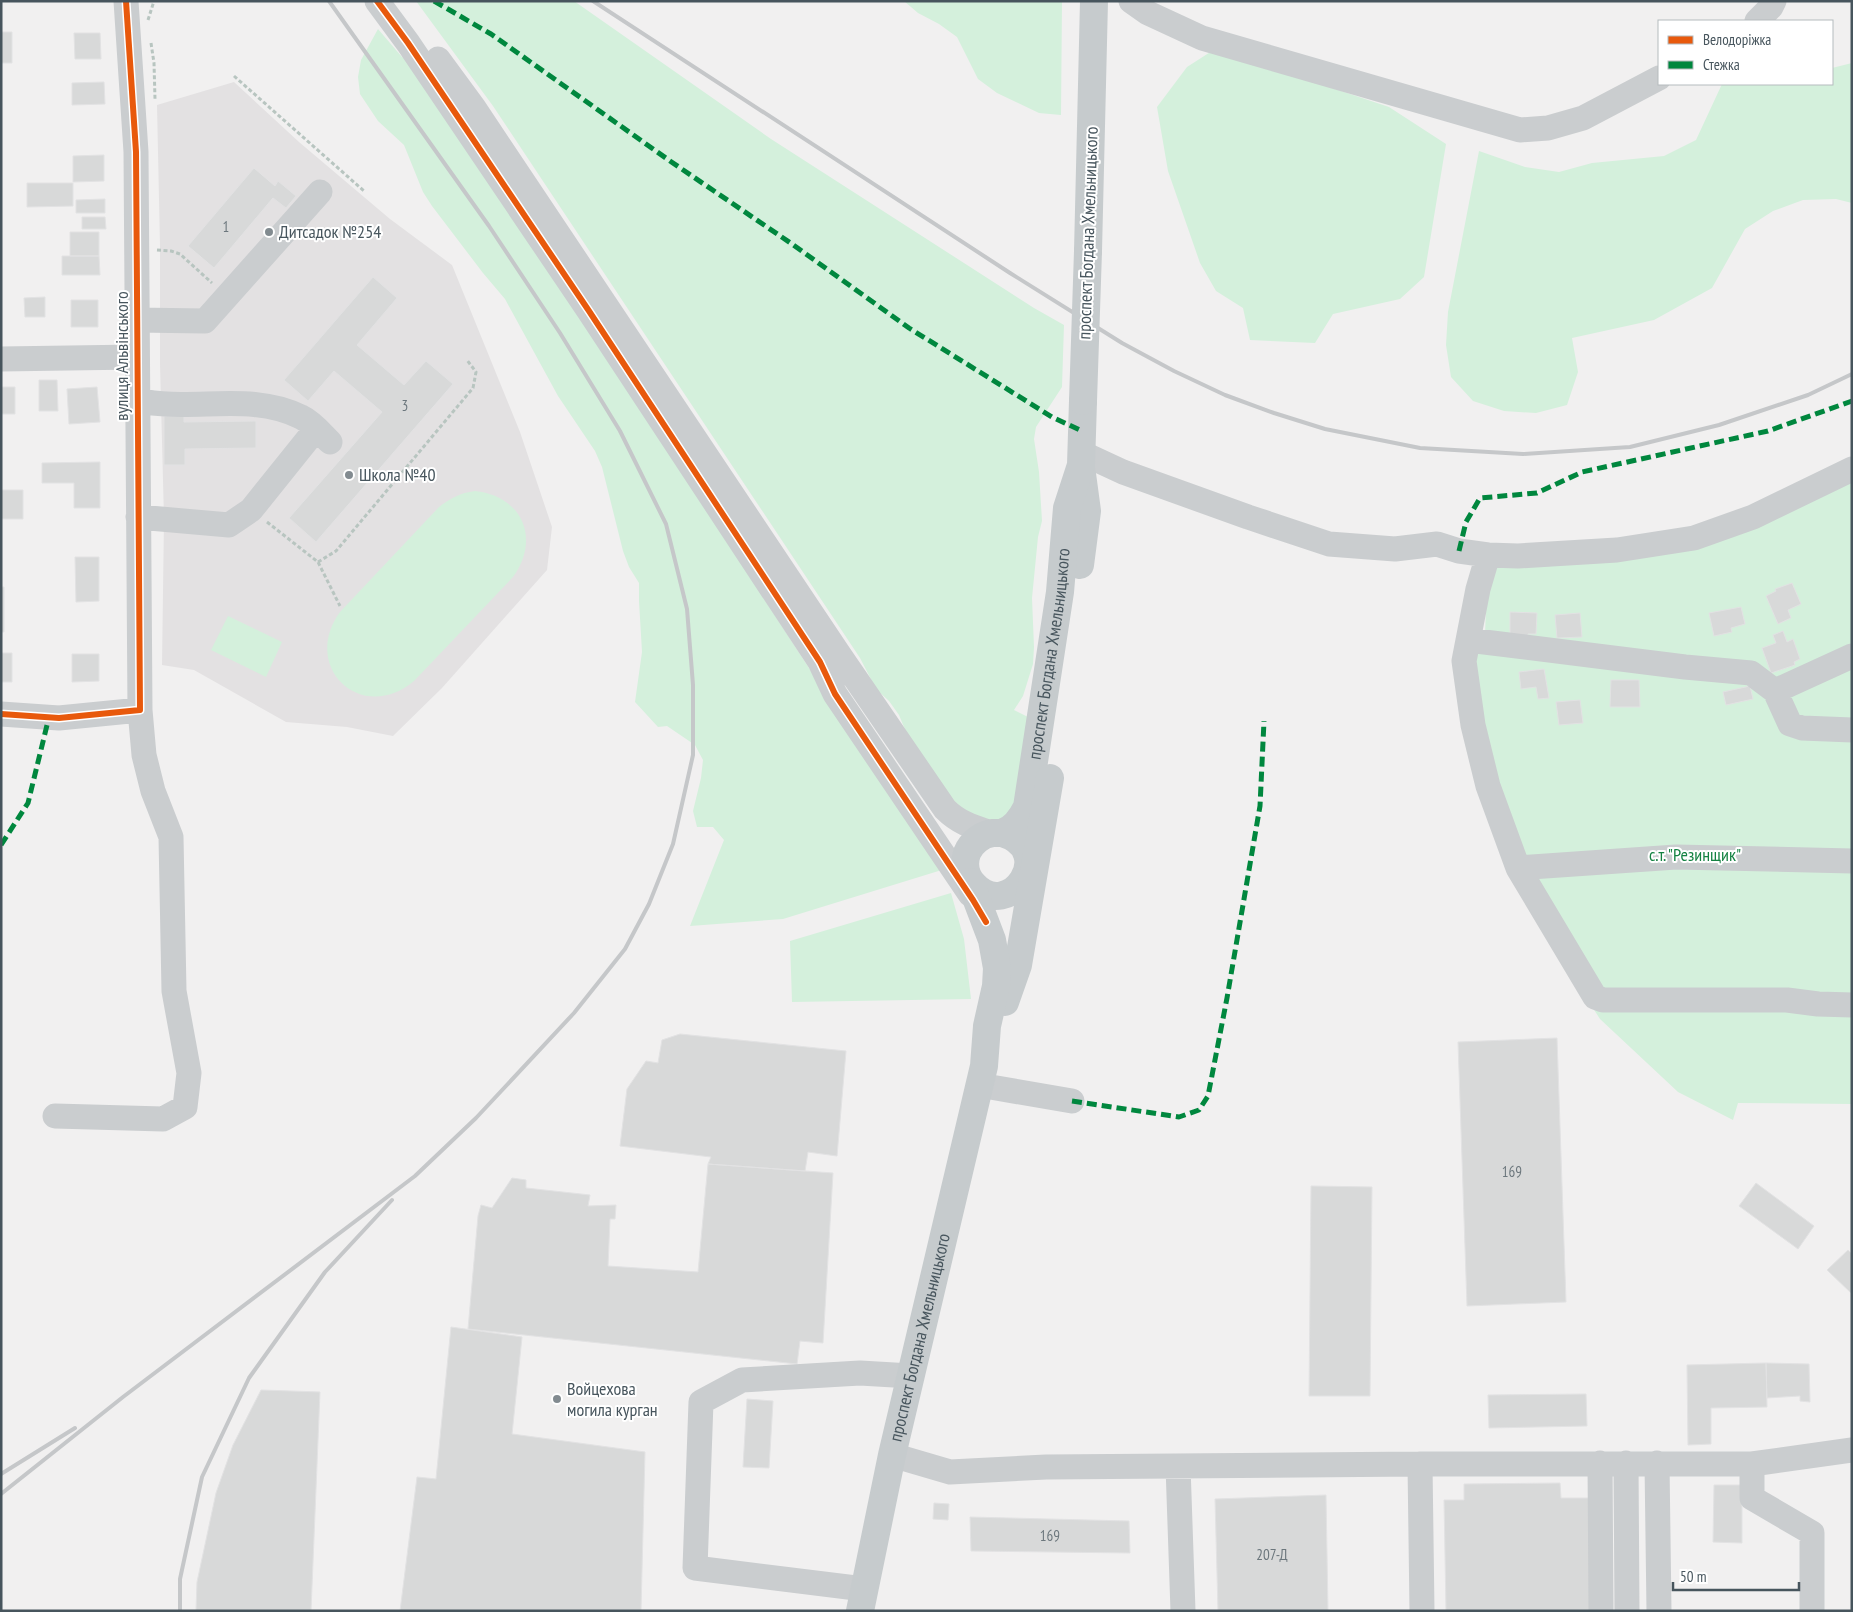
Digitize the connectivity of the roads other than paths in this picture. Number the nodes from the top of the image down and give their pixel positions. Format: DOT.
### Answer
graph roads {
  1 [pos="126,1"];
  2 [pos="377,1"];
  3 [pos="395,1"];
  4 [pos="1094,1"];
  5 [pos="1131,1"];
  6 [pos="1774,1"];
  7 [pos="1758,20"];
  8 [pos="1658,79"];
  9 [pos="320,192"];
  10 [pos="136,320"];
  11 [pos="137,357"];
  12 [pos="1,358"];
  13 [pos="137,400"];
  14 [pos="1081,459"];
  15 [pos="1852,469"];
  16 [pos="138,516"];
  17 [pos="1488,555"];
  18 [pos="1468,640"];
  19 [pos="1852,656"];
  20 [pos="820,662"];
  21 [pos="1775,691"];
  22 [pos="140,710"];
  23 [pos="1,714"];
  24 [pos="1852,730"];
  25 [pos="997,833"];
  26 [pos="1031,861"];
  27 [pos="1852,861"];
  28 [pos="1518,868"];
  29 [pos="968,877"];
  30 [pos="986,922"];
  31 [pos="1005,1002"];
  32 [pos="1852,1005"];
  33 [pos="982,1076"];
  34 [pos="1072,1101"];
  35 [pos="55,1116"];
  36 [pos="911,1376"];
  37 [pos="1852,1450"];
  38 [pos="892,1455"];
  39 [pos="1626,1463"];
  40 [pos="1656,1463"];
  41 [pos="1420,1464"];
  42 [pos="1600,1464"];
  43 [pos="1752,1464"];
  44 [pos="1178,1466"];
  45 [pos="862,1600"];
  46 [pos="1183,1611"];
  47 [pos="1422,1611"];
  48 [pos="1601,1611"];
  49 [pos="1627,1611"];
  50 [pos="1659,1611"];
  51 [pos="1812,1611"];
  1 -- 10 [label="street, вулиця Альвінського"];
  2 -- 20 [label="street"];
  3 -- 25 [label="street"];
  4 -- 14 [label="main road, проспект Богдана Хмельницького, bridge"];
  5 -- 8 [label="street"];
  6 -- 7 [label="street"];
  9 -- 10 [label="street"];
  10 -- 11 [label="street, вулиця Альвінського"];
  11 -- 12 [label="street"];
  11 -- 13 [label="street, вулиця Альвінського"];
  13 -- 16 [label="street, вулиця Альвінського"];
  13 -- 16 [label="street"];
  14 -- 17 [label="street"];
  14 -- 25 [label="main road, проспект Богдана Хмельницького"];
  14 -- 26 [label="main road, проспект Богдана Хмельницького"];
  15 -- 17 [label="street"];
  16 -- 22 [label="street, вулиця Альвінського"];
  17 -- 18 [label="street"];
  18 -- 21 [label="street"];
  18 -- 28 [label="street"];
  19 -- 21 [label="street"];
  20 -- 29 [label="street"];
  20 -- 30 [label="street"];
  21 -- 24 [label="street"];
  22 -- 23 [label="street"];
  22 -- 35 [label="street, вулиця Альвінського"];
  25 -- 26 [label="main road"];
  25 -- 29 [label="main road, проспект Богдана Хмельницького"];
  26 -- 29 [label="main road"];
  26 -- 31 [label="main road, проспект Богдана Хмельницького"];
  26 -- 31 [label="main road, проспект Богдана Хмельницького"];
  27 -- 28 [label="street"];
  28 -- 32 [label="street"];
  29 -- 30 [label="main road, проспект Богдана Хмельницького"];
  30 -- 33 [label="main road, проспект Богдана Хмельницького"];
  31 -- 33 [label="main road, проспект Богдана Хмельницького"];
  33 -- 34 [label="street"];
  33 -- 36 [label="main road, проспект Богдана Хмельницького"];
  36 -- 38 [label="main road, проспект Богдана Хмельницького"];
  36 -- 45 [label="street"];
  37 -- 43 [label="street"];
  38 -- 44 [label="street"];
  38 -- 45 [label="main road, проспект Богдана Хмельницького"];
  39 -- 40 [label="street"];
  39 -- 42 [label="street"];
  39 -- 49 [label="street"];
  40 -- 43 [label="street"];
  40 -- 50 [label="street"];
  41 -- 42 [label="street"];
  41 -- 44 [label="street"];
  41 -- 47 [label="street"];
  42 -- 48 [label="street"];
  43 -- 51 [label="street"];
  44 -- 46 [label="street"];
}
